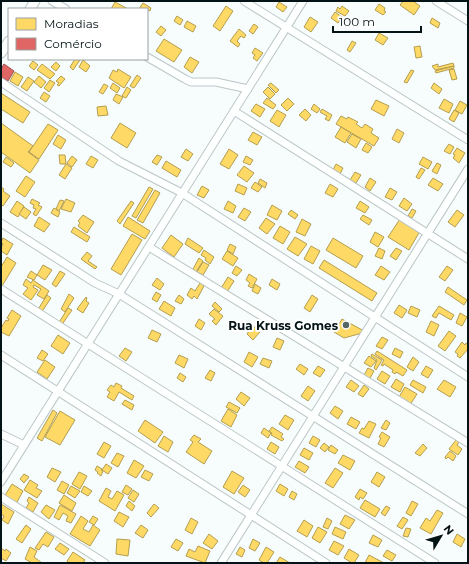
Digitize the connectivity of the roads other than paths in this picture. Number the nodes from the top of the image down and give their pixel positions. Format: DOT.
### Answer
graph roads {
  1 [pos="52,1"];
  2 [pos="244,1"];
  3 [pos="304,1"];
  4 [pos="436,1"];
  5 [pos="64,8"];
  6 [pos="468,21"];
  7 [pos="287,28"];
  8 [pos="8,42"];
  9 [pos="1,53"];
  10 [pos="148,58"];
  11 [pos="1,82"];
  12 [pos="248,89"];
  13 [pos="234,111"];
  14 [pos="468,140"];
  15 [pos="468,169"];
  16 [pos="182,194"];
  17 [pos="1,223"];
  18 [pos="428,233"];
  19 [pos="149,247"];
  20 [pos="468,259"];
  21 [pos="1,289"];
  22 [pos="119,294"];
  23 [pos="374,318"];
  24 [pos="88,344"];
  25 [pos="1,355"];
  26 [pos="344,367"];
  27 [pos="468,377"];
  28 [pos="57,392"];
  29 [pos="313,416"];
  30 [pos="1,434"];
  31 [pos="468,443"];
  32 [pos="24,445"];
  33 [pos="281,466"];
  34 [pos="1,482"];
  35 [pos="1,497"];
  36 [pos="468,514"];
  37 [pos="251,515"];
  38 [pos="105,563"];
  39 [pos="221,563"];
  40 [pos="326,563"];
  41 [pos="435,563"];
  1 -- 5 [label="street"];
  2 -- 7 [label="street"];
  3 -- 7 [label="street"];
  4 -- 6 [label="street"];
  7 -- 12 [label="street"];
  7 -- 14 [label="street"];
  8 -- 9 [label="main road"];
  10 -- 12 [label="street"];
  11 -- 16 [label="street"];
  12 -- 13 [label="street"];
  13 -- 16 [label="street"];
  13 -- 18 [label="street"];
  15 -- 18 [label="street"];
  16 -- 19 [label="street"];
  16 -- 23 [label="street"];
  17 -- 22 [label="street"];
  18 -- 20 [label="street"];
  18 -- 23 [label="street"];
  19 -- 22 [label="street"];
  19 -- 26 [label="street"];
  21 -- 24 [label="street"];
  22 -- 24 [label="street"];
  22 -- 29 [label="street"];
  23 -- 26 [label="street"];
  23 -- 27 [label="street"];
  24 -- 28 [label="street"];
  24 -- 33 [label="street"];
  25 -- 28 [label="street"];
  26 -- 29 [label="street"];
  26 -- 31 [label="street"];
  28 -- 32 [label="street"];
  28 -- 37 [label="street"];
  29 -- 33 [label="street"];
  29 -- 36 [label="street"];
  30 -- 32 [label="street"];
  32 -- 34 [label="street"];
  33 -- 37 [label="street"];
  33 -- 41 [label="street"];
  35 -- 38 [label="street"];
  37 -- 39 [label="street"];
  37 -- 40 [label="street"];
}
